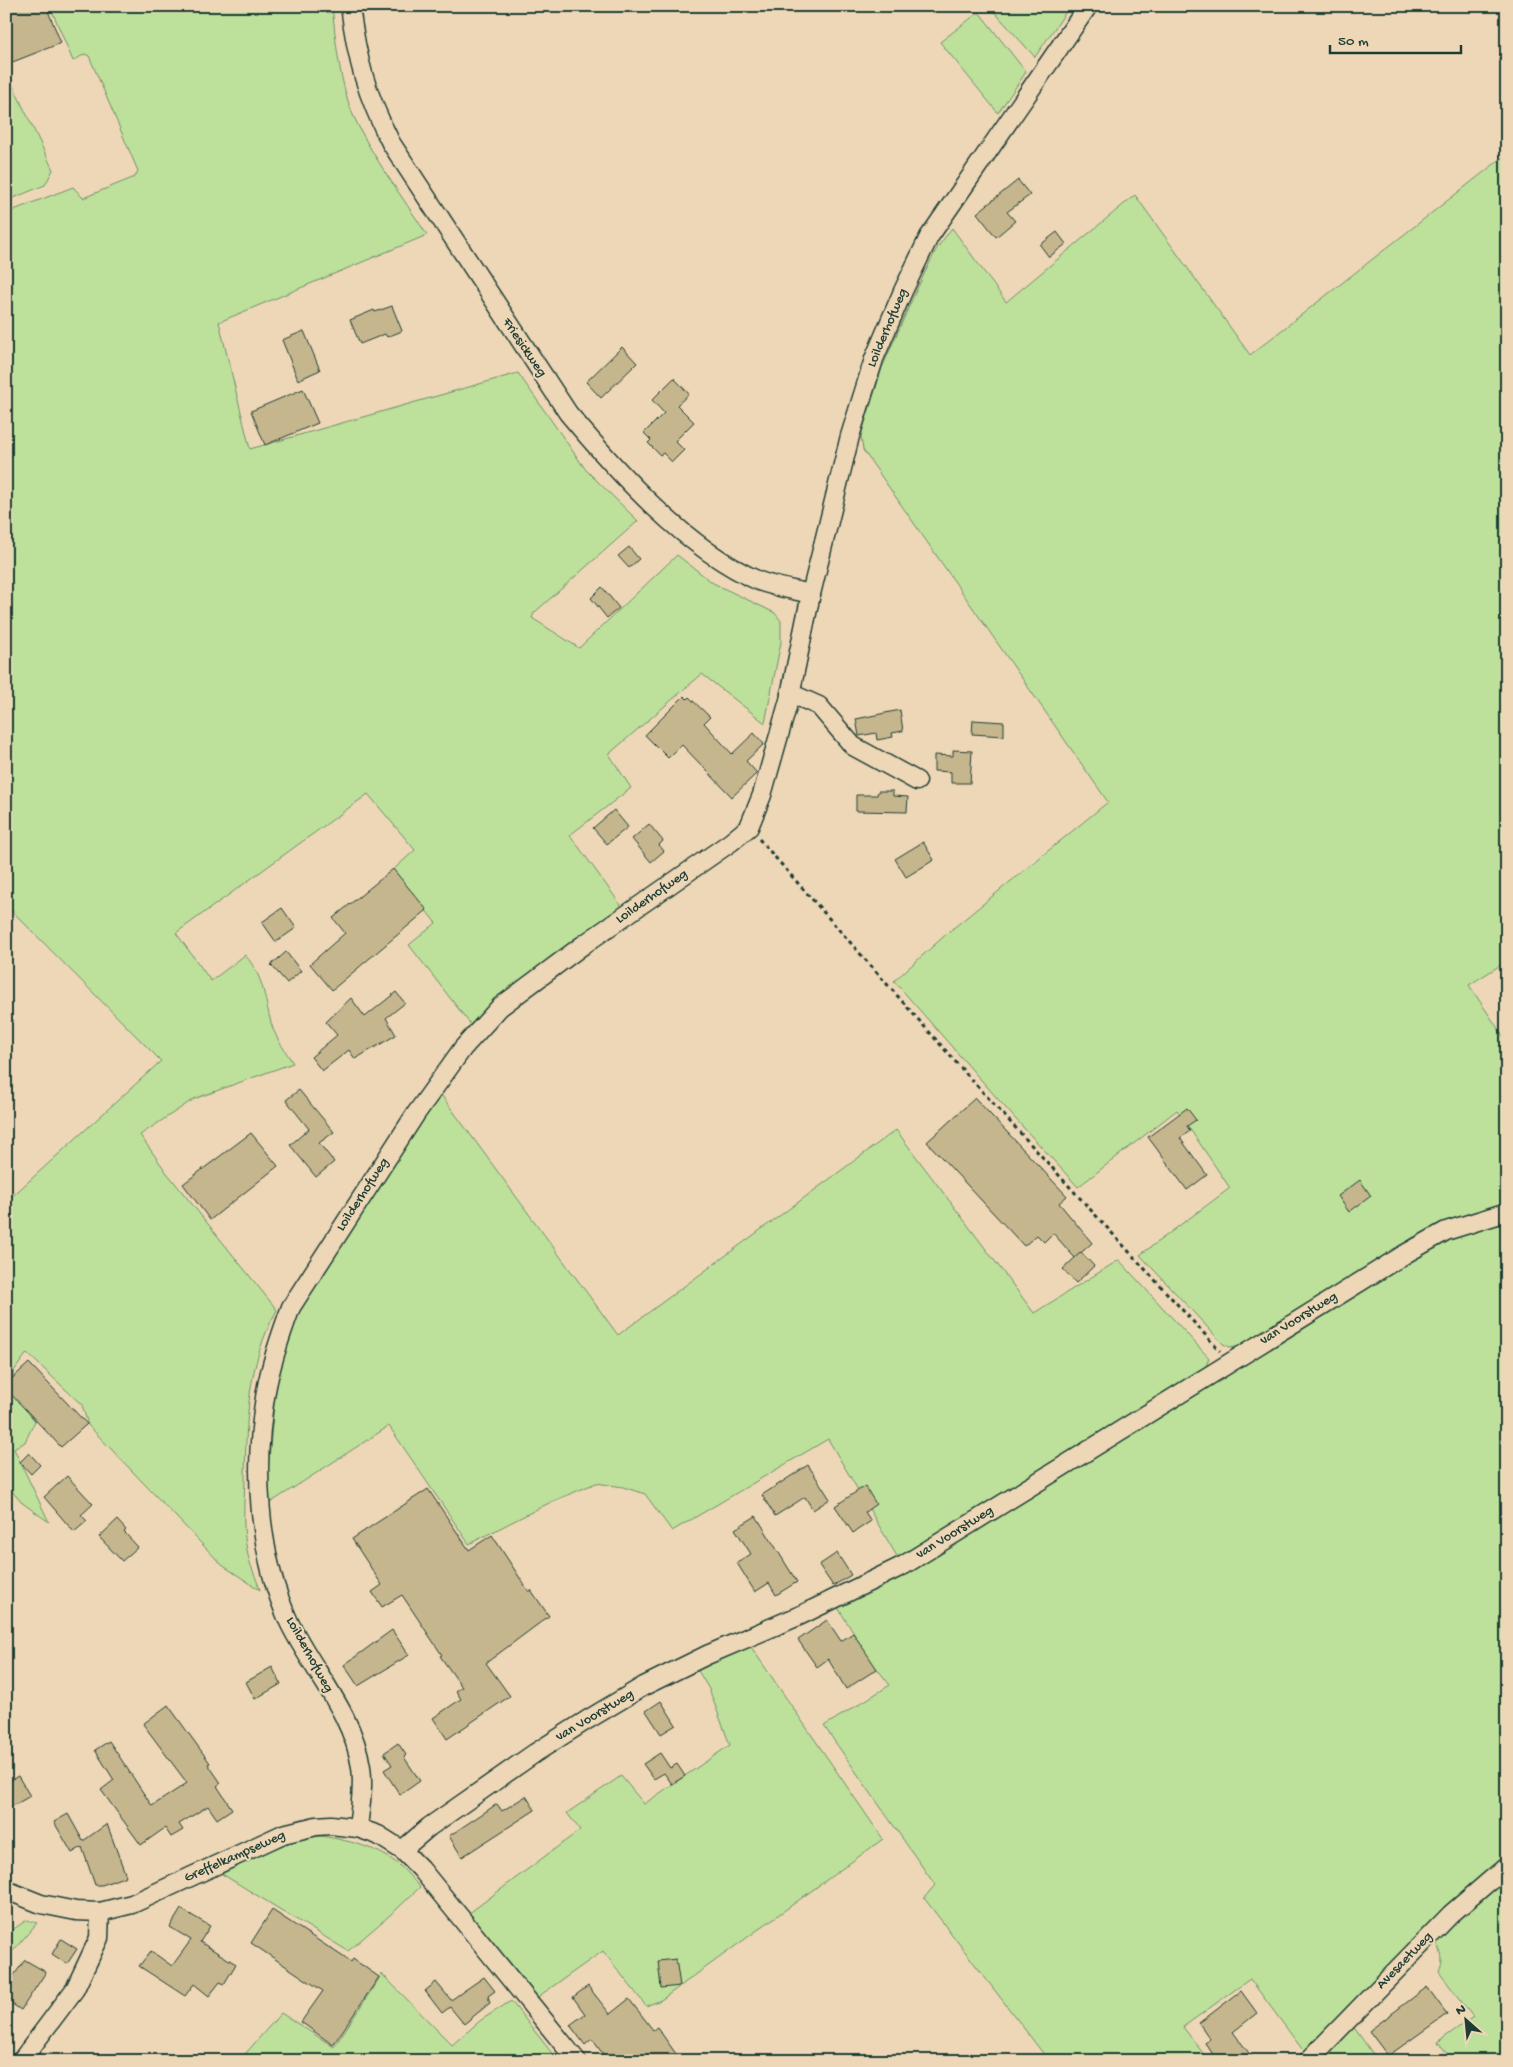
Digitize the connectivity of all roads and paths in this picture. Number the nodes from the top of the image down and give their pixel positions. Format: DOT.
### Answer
graph roads {
  1 [pos="350,6"];
  2 [pos="1088,6"];
  3 [pos="811,594"];
  4 [pos="790,693"];
  5 [pos="917,781"];
  6 [pos="749,827"];
  7 [pos="1507,1212"];
  8 [pos="1230,1362"];
  9 [pos="358,1828"];
  10 [pos="402,1850"];
  11 [pos="1507,1866"];
  12 [pos="6,1890"];
  13 [pos="100,1912"];
  14 [pos="21,2061"];
  15 [pos="577,2061"];
  16 [pos="1308,2061"];
  1 -- 3 [label="street, Friesickweg"];
  2 -- 3 [label="street, Loilderhofweg"];
  3 -- 4 [label="street, Loilderhofweg"];
  4 -- 5 [label="street"];
  4 -- 6 [label="street, Loilderhofweg"];
  6 -- 8 [label="path"];
  6 -- 9 [label="street, Loilderhofweg"];
  7 -- 8 [label="street, van Voorstweg"];
  8 -- 10 [label="street, van Voorstweg"];
  9 -- 10 [label="street, Greffelkampseweg"];
  9 -- 13 [label="street, Greffelkampseweg"];
  10 -- 15 [label="street, Greffelkampseweg"];
  11 -- 16 [label="street, Avesaetweg"];
  12 -- 13 [label="street, Greffelkampseweg"];
  13 -- 14 [label="street"];
}
